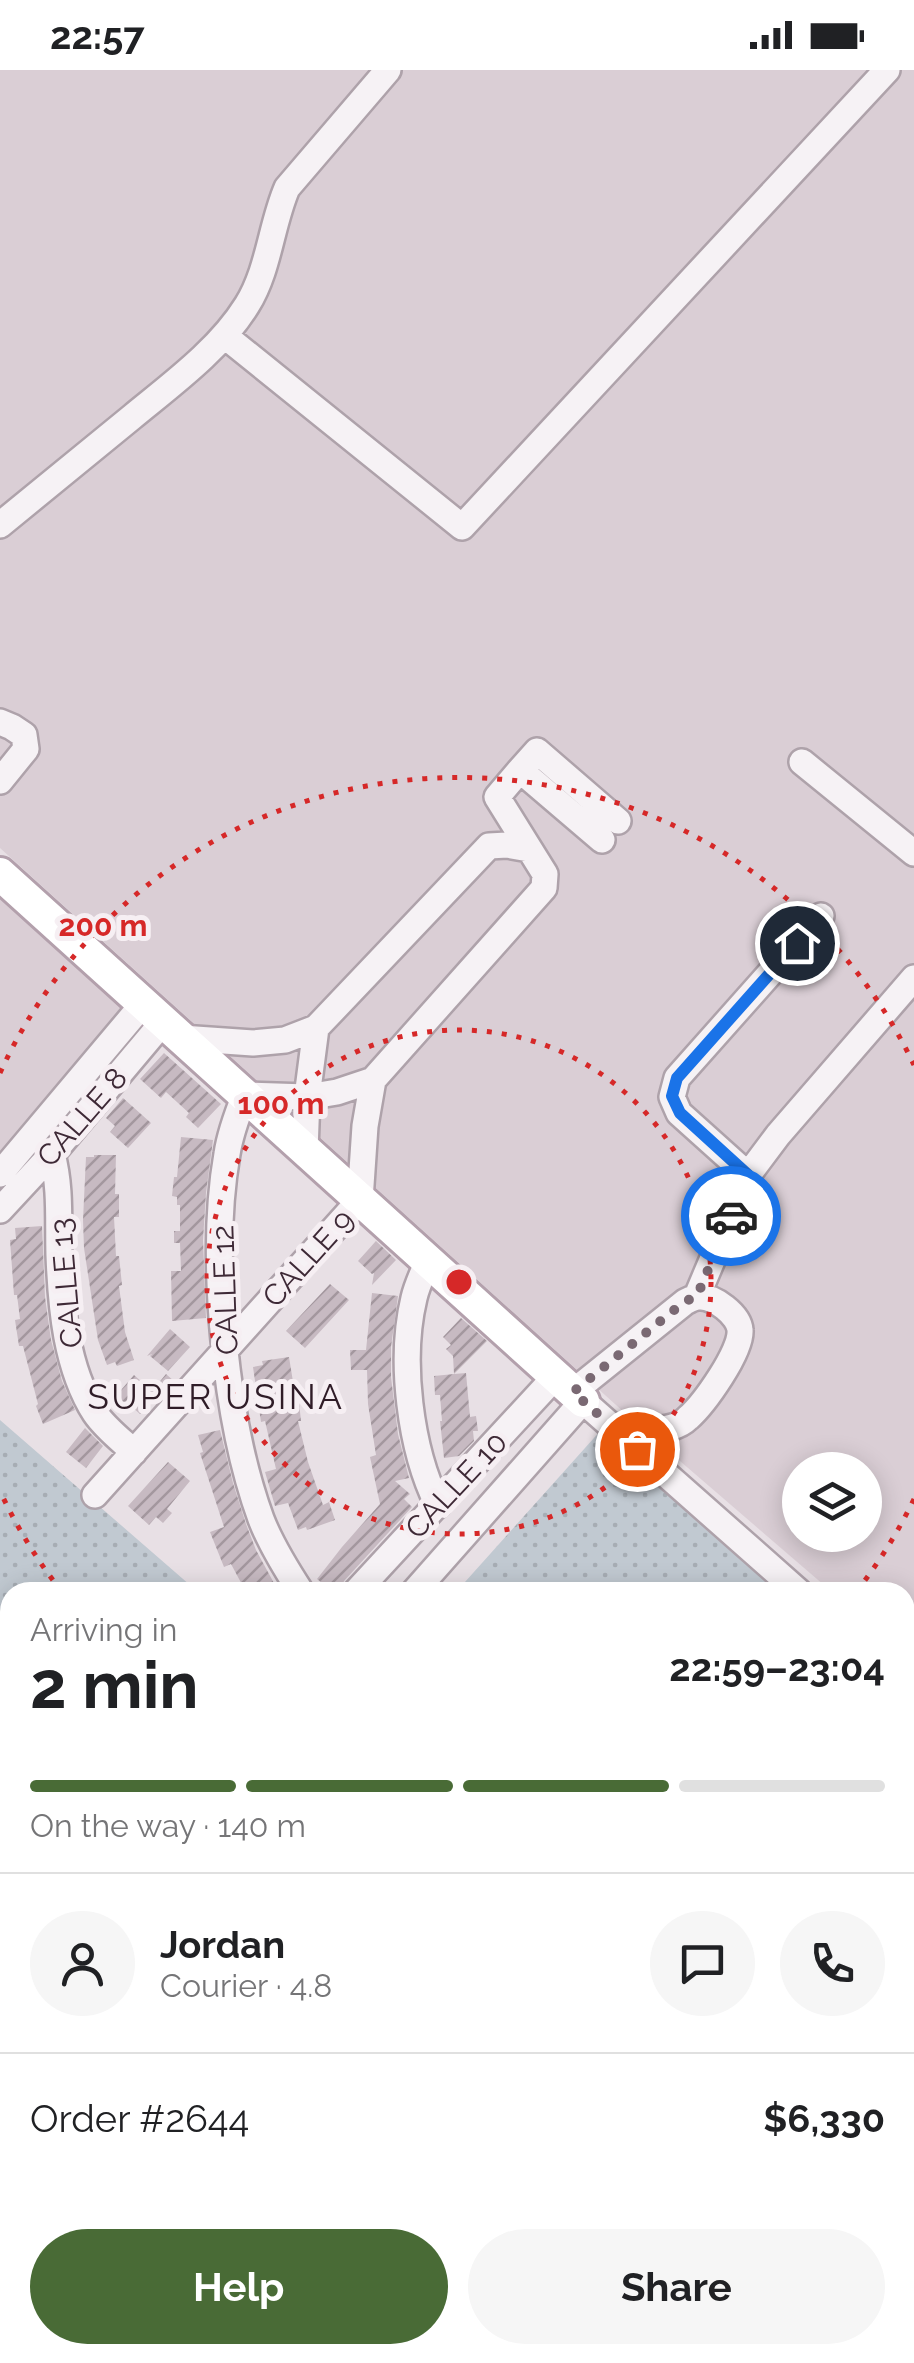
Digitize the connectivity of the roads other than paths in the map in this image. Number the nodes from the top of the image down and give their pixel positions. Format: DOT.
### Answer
graph roads {
  1 [pos="388,70"];
  2 [pos="887,70"];
  3 [pos="225,336"];
  4 [pos="0,525"];
  5 [pos="0,722"];
  6 [pos="802,762"];
  7 [pos="0,781"];
  8 [pos="610,830"];
  9 [pos="529,849"];
  10 [pos="914,853"];
  11 [pos="0,874"];
  12 [pos="821,916"];
  13 [pos="914,978"];
  14 [pos="162,1021"];
  15 [pos="316,1028"];
  16 [pos="373,1080"];
  17 [pos="244,1096"];
  18 [pos="307,1097"];
  19 [pos="306,1151"];
  20 [pos="52,1154"];
  21 [pos="0,1174"];
  22 [pos="748,1175"];
  23 [pos="360,1200"];
  24 [pos="0,1210"];
  25 [pos="428,1261"];
  26 [pos="697,1296"];
  27 [pos="225,1350"];
  28 [pos="570,1390"];
  29 [pos="651,1430"];
  30 [pos="134,1452"];
  31 [pos="95,1495"];
  32 [pos="438,1505"];
  33 [pos="295,1582"];
  34 [pos="365,1582"];
  35 [pos="422,1582"];
  36 [pos="788,1582"];
  1 -- 3 [label="street"];
  2 -- 3 [label="street"];
  3 -- 4 [label="street"];
  5 -- 7 [label="street"];
  6 -- 10 [label="street"];
  8 -- 9 [label="street"];
  9 -- 15 [label="street"];
  9 -- 16 [label="street"];
  11 -- 14 [label="main road"];
  12 -- 22 [label="street"];
  13 -- 22 [label="street"];
  14 -- 15 [label="street"];
  14 -- 17 [label="main road"];
  14 -- 20 [label="street, CALLE 8"];
  14 -- 21 [label="street"];
  15 -- 18 [label="street"];
  16 -- 18 [label="street"];
  16 -- 23 [label="street"];
  17 -- 18 [label="street"];
  17 -- 19 [label="main road"];
  17 -- 27 [label="street, CALLE 12"];
  18 -- 19 [label="street"];
  19 -- 23 [label="main road"];
  20 -- 24 [label="street, CALLE 8"];
  20 -- 30 [label="street, CALLE 13"];
  22 -- 26 [label="street"];
  23 -- 25 [label="main road"];
  23 -- 27 [label="street, CALLE 9"];
  25 -- 28 [label="main road"];
  25 -- 32 [label="street"];
  26 -- 28 [label="street"];
  26 -- 29 [label="street"];
  27 -- 30 [label="street, CALLE 9"];
  27 -- 33 [label="street, CALLE 12"];
  28 -- 32 [label="street, CALLE 10"];
  28 -- 35 [label="street"];
  28 -- 36 [label="street"];
  30 -- 31 [label="street, CALLE 9"];
  32 -- 34 [label="street, CALLE 10"];
}
